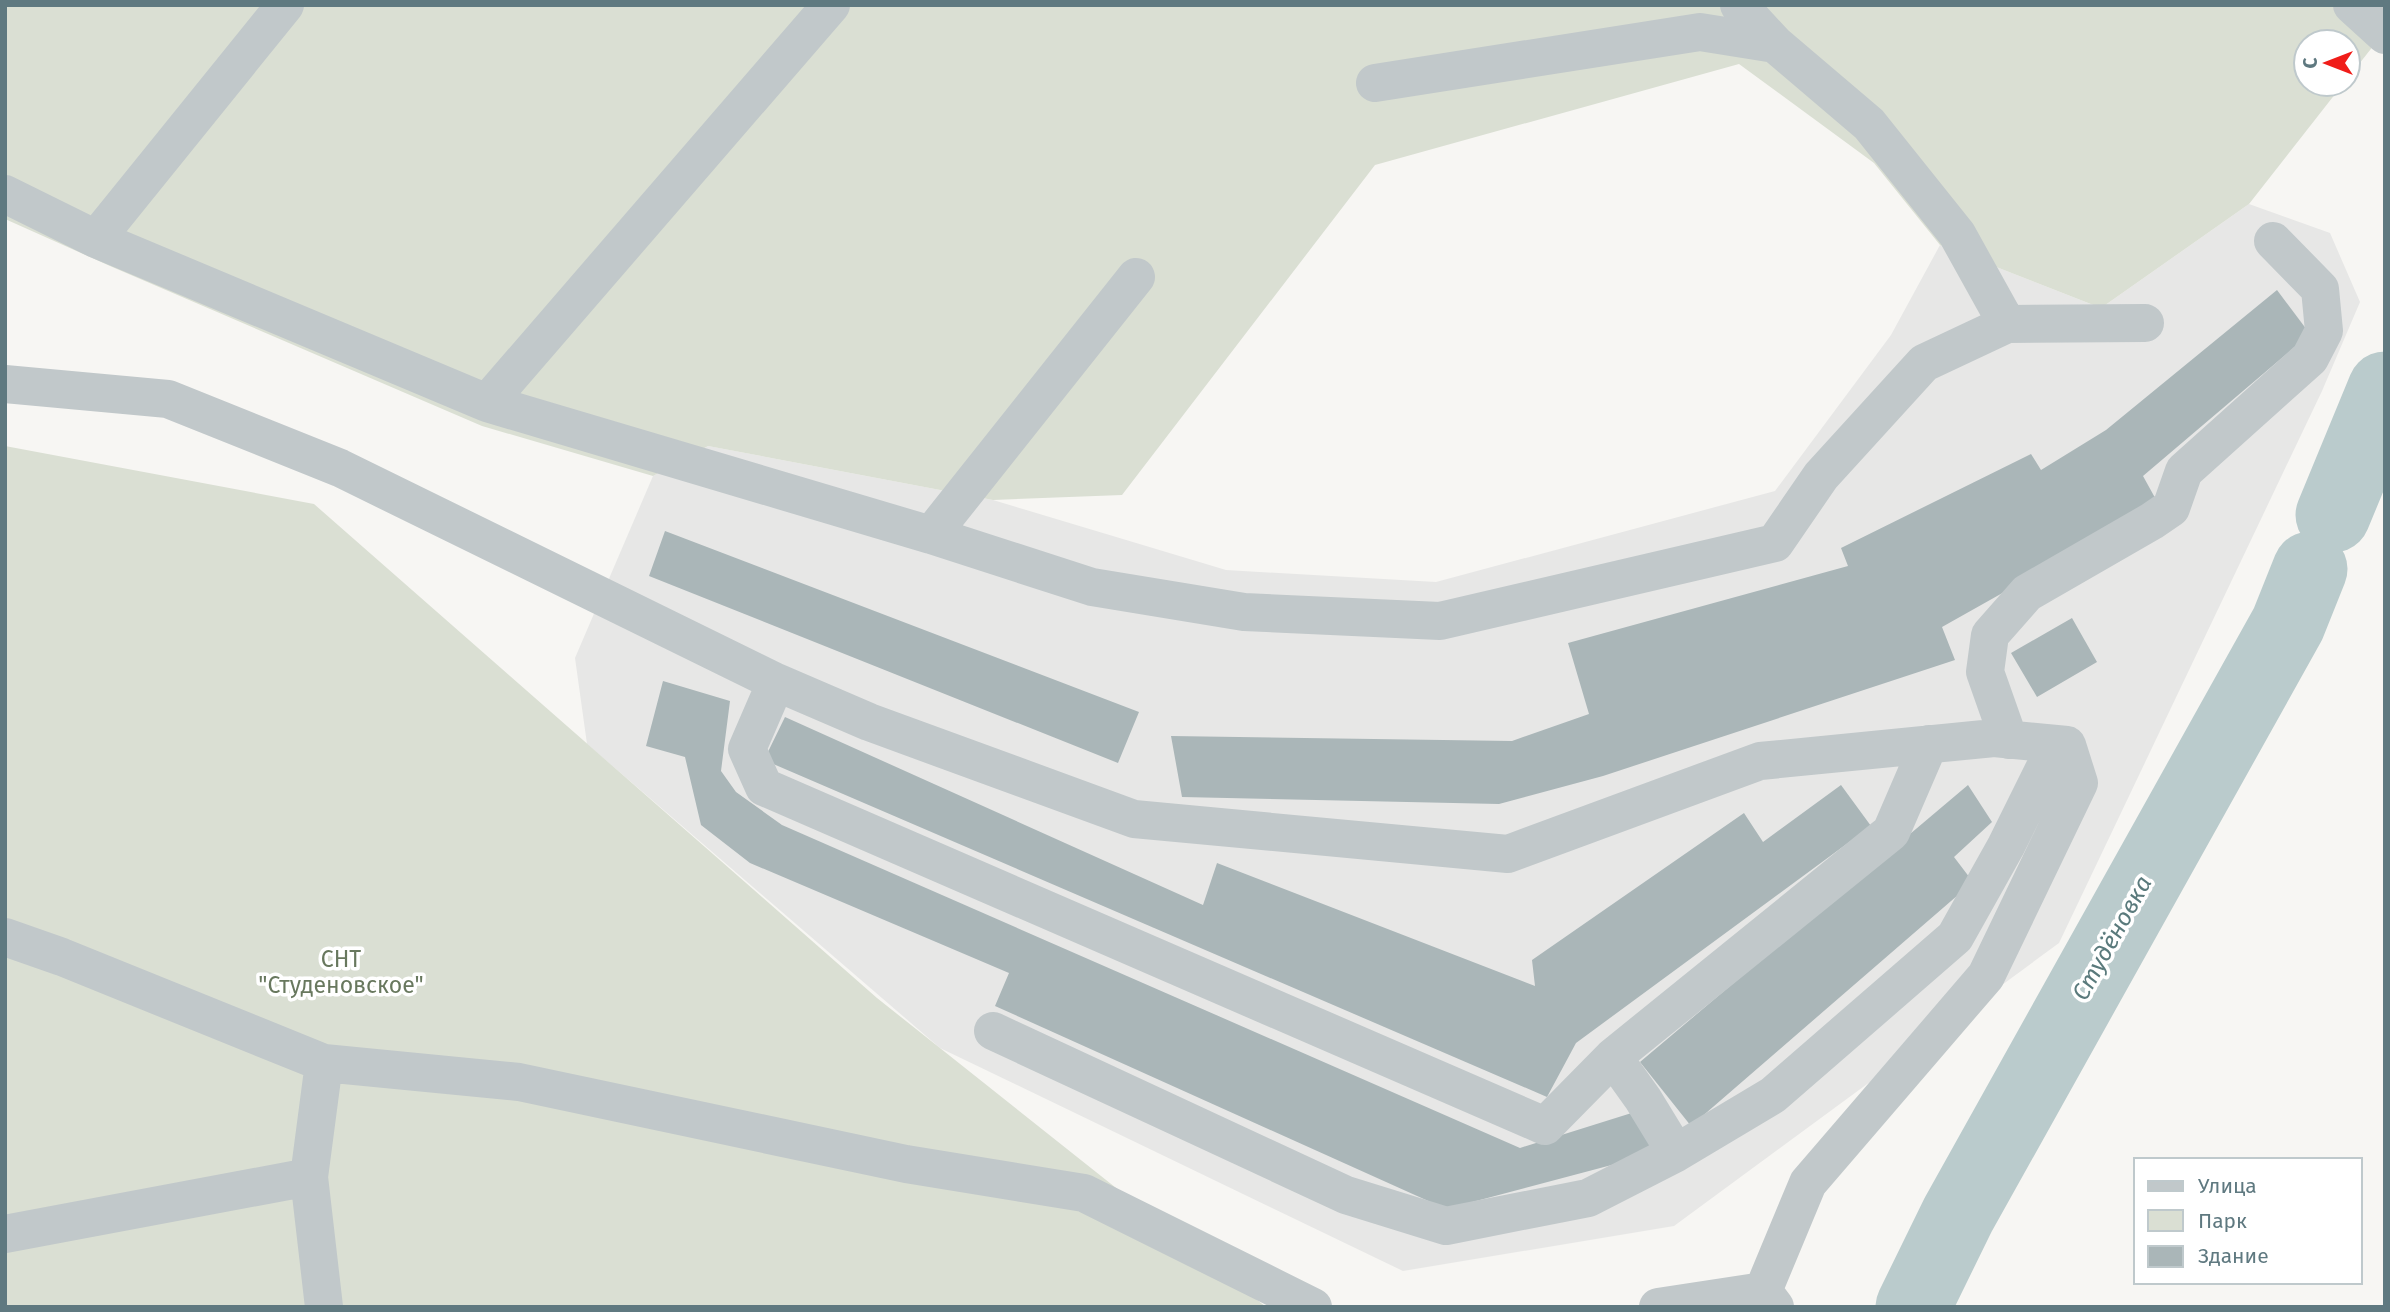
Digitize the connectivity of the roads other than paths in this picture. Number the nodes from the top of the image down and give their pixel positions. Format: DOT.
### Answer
graph roads {
  1 [pos="285,5"];
  2 [pos="831,5"];
  3 [pos="1739,5"];
  4 [pos="2352,5"];
  5 [pos="2385,35"];
  6 [pos="1775,44"];
  7 [pos="1375,83"];
  8 [pos="5,194"];
  9 [pos="96,239"];
  10 [pos="2273,241"];
  11 [pos="1136,277"];
  12 [pos="2146,323"];
  13 [pos="2007,324"];
  14 [pos="5,384"];
  15 [pos="487,403"];
  16 [pos="932,535"];
  17 [pos="776,682"];
  18 [pos="2008,740"];
  19 [pos="1929,744"];
  20 [pos="2056,745"];
  21 [pos="5,937"];
  22 [pos="993,1031"];
  23 [pos="1613,1057"];
  24 [pos="324,1063"];
  25 [pos="1676,1153"];
  26 [pos="309,1177"];
  27 [pos="5,1234"];
  28 [pos="1769,1299"];
  29 [pos="324,1307"];
  30 [pos="1313,1307"];
  31 [pos="1658,1307"];
  1 -- 9 [label="lane"];
  2 -- 15 [label="lane"];
  3 -- 6 [label="lane"];
  4 -- 5 [label="lane"];
  6 -- 7 [label="lane"];
  6 -- 13 [label="lane"];
  8 -- 9 [label="lane"];
  9 -- 15 [label="lane"];
  10 -- 18 [label="lane"];
  11 -- 16 [label="lane"];
  12 -- 13 [label="lane"];
  13 -- 16 [label="lane"];
  14 -- 17 [label="lane"];
  15 -- 16 [label="lane"];
  17 -- 19 [label="lane"];
  17 -- 23 [label="lane"];
  18 -- 19 [label="lane"];
  18 -- 20 [label="lane"];
  19 -- 23 [label="lane"];
  20 -- 25 [label="lane"];
  20 -- 28 [label="lane"];
  21 -- 24 [label="lane"];
  22 -- 25 [label="lane"];
  23 -- 25 [label="lane"];
  24 -- 26 [label="lane"];
  24 -- 30 [label="lane"];
  26 -- 27 [label="lane"];
  26 -- 29 [label="lane"];
  28 -- 31 [label="lane"];
}
